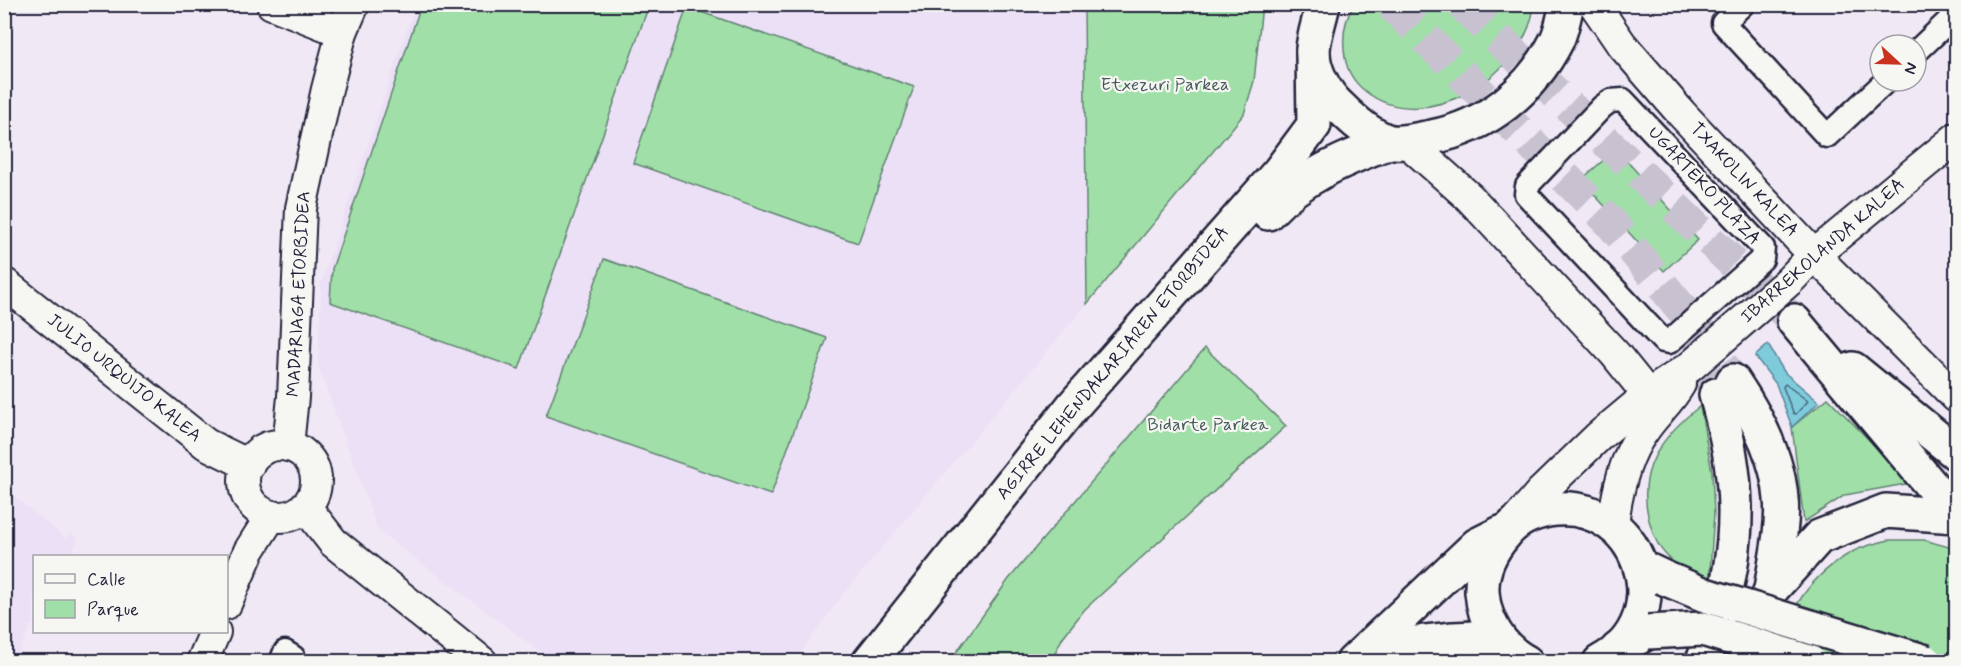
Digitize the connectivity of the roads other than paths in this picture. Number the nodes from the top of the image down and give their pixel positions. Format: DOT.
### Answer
graph roads {
  1 [pos="272,4"];
  2 [pos="354,4"];
  3 [pos="1323,4"];
  4 [pos="1567,4"];
  5 [pos="1594,4"];
  6 [pos="1743,4"];
  7 [pos="1956,14"];
  8 [pos="342,32"];
  9 [pos="1928,41"];
  10 [pos="1313,51"];
  11 [pos="1873,93"];
  12 [pos="1956,138"];
  13 [pos="1398,142"];
  14 [pos="1563,150"];
  15 [pos="1814,255"];
  16 [pos="4,283"];
  17 [pos="1691,366"];
  18 [pos="1953,388"];
  19 [pos="1648,395"];
  20 [pos="288,446"];
  21 [pos="1956,453"];
  22 [pos="249,465"];
  23 [pos="305,507"];
  24 [pos="271,516"];
  25 [pos="1956,516"];
  26 [pos="1613,524"];
  27 [pos="1511,527"];
  28 [pos="1652,572"];
  29 [pos="1771,590"];
  30 [pos="228,599"];
  31 [pos="215,633"];
  32 [pos="1609,655"];
  33 [pos="1518,656"];
  34 [pos="1704,659"];
  35 [pos="202,662"];
  36 [pos="281,662"];
  37 [pos="293,662"];
  38 [pos="482,662"];
  39 [pos="869,662"];
  40 [pos="895,662"];
  41 [pos="1353,662"];
  42 [pos="1390,662"];
  43 [pos="1752,662"];
  44 [pos="1809,662"];
  45 [pos="1926,662"];
  1 -- 8 [label="street"];
  2 -- 8 [label="street, MADARIAGA ETORBIDEA"];
  3 -- 10 [label="main road"];
  4 -- 13 [label="main road, AGIRRE LEHENDAKARIAREN ETORBIDEA"];
  5 -- 15 [label="street, TXAKOLIN KALEA"];
  6 -- 11 [label="street"];
  7 -- 9 [label="street"];
  8 -- 20 [label="street, MADARIAGA ETORBIDEA"];
  10 -- 13 [label="main road"];
  10 -- 39 [label="main road, AGIRRE LEHENDAKARIAREN ETORBIDEA"];
  12 -- 15 [label="street, IBARREKOLANDA KALEA"];
  13 -- 19 [label="street"];
  13 -- 40 [label="main road, AGIRRE LEHENDAKARIAREN ETORBIDEA"];
  14 -- 14 [label="street, UGARTEKO PLAZA"];
  15 -- 17 [label="street, IBARREKOLANDA KALEA"];
  15 -- 18 [label="street, TXAKOLIN KALEA"];
  16 -- 22 [label="street, JULIO URQUIJO KALEA"];
  17 -- 19 [label="street, IBARREKOLANDA KALEA"];
  17 -- 26 [label="street, IBARREKOLANDA KALEA"];
  19 -- 27 [label="street, IBARREKOLANDA KALEA"];
  20 -- 22 [label="street"];
  20 -- 23 [label="street"];
  21 -- 25 [label="main road"];
  22 -- 24 [label="street"];
  23 -- 24 [label="street"];
  23 -- 38 [label="street"];
  24 -- 30 [label="street"];
  25 -- 29 [label="main road"];
  26 -- 27 [label="main road"];
  26 -- 28 [label="main road"];
  27 -- 33 [label="main road"];
  27 -- 41 [label="main road, IBARREKOLANDA KALEA"];
  28 -- 32 [label="main road"];
  28 -- 45 [label="main road, bridge"];
  29 -- 34 [label="main road"];
  29 -- 43 [label="main road"];
  31 -- 35 [label="street"];
  32 -- 44 [label="main road, bridge"];
  33 -- 42 [label="main road"];
  36 -- 37 [label="street"];
}
